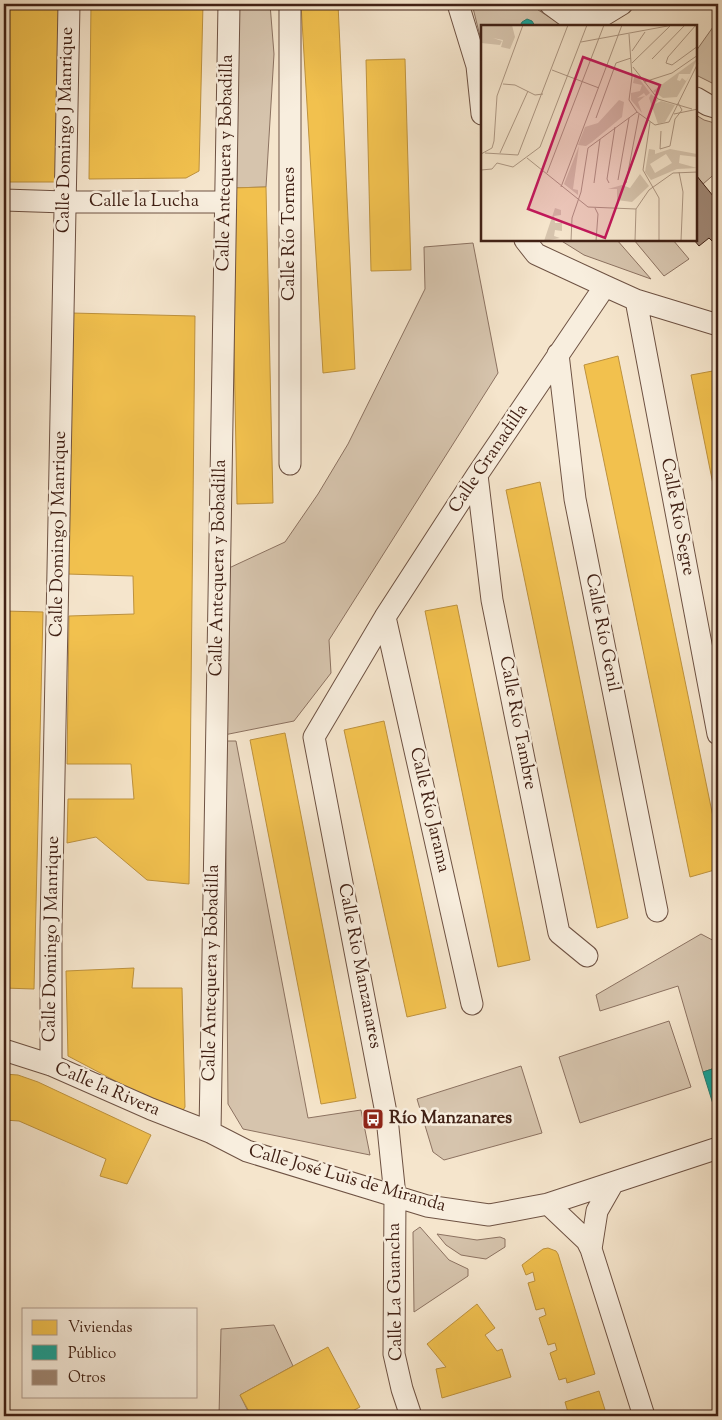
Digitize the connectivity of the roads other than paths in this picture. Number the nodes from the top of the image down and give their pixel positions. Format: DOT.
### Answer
graph roads {
  1 [pos="69,4"];
  2 [pos="228,4"];
  3 [pos="290,4"];
  4 [pos="458,4"];
  5 [pos="550,4"];
  6 [pos="622,4"];
  7 [pos="575,22"];
  8 [pos="697,99"];
  9 [pos="481,104"];
  10 [pos="718,108"];
  11 [pos="4,200"];
  12 [pos="65,202"];
  13 [pos="225,202"];
  14 [pos="526,241"];
  15 [pos="605,286"];
  16 [pos="636,300"];
  17 [pos="718,325"];
  18 [pos="558,354"];
  19 [pos="290,464"];
  20 [pos="477,475"];
  21 [pos="385,617"];
  22 [pos="718,734"];
  23 [pos="314,737"];
  24 [pos="657,911"];
  25 [pos="587,956"];
  26 [pos="472,1004"];
  27 [pos="4,1050"];
  28 [pos="51,1065"];
  29 [pos="210,1132"];
  30 [pos="718,1148"];
  31 [pos="613,1183"];
  32 [pos="395,1196"];
  33 [pos="548,1204"];
  34 [pos="591,1248"];
  35 [pos="411,1416"];
  36 [pos="644,1416"];
  1 -- 12 [label="street, Calle Domingo J Manrique"];
  2 -- 13 [label="street, Calle Antequera y Bobadilla"];
  3 -- 19 [label="street, Calle Río Tormes"];
  4 -- 9 [label="street"];
  5 -- 7 [label="street"];
  6 -- 7 [label="street"];
  8 -- 10 [label="street"];
  11 -- 12 [label="street, Calle la Lucha"];
  12 -- 13 [label="street, Calle la Lucha"];
  12 -- 28 [label="street, Calle Domingo J Manrique"];
  13 -- 29 [label="street, Calle Antequera y Bobadilla"];
  14 -- 15 [label="street"];
  15 -- 16 [label="street"];
  15 -- 18 [label="street, Calle Granadilla"];
  16 -- 17 [label="street"];
  16 -- 22 [label="street, Calle Río Segre"];
  18 -- 20 [label="street, Calle Granadilla"];
  18 -- 24 [label="street, Calle Río Genil"];
  20 -- 21 [label="street, Calle Granadilla"];
  20 -- 25 [label="street, Calle Río Tambre"];
  21 -- 23 [label="street, Calle Granadilla"];
  21 -- 26 [label="street, Calle Río Jarama"];
  23 -- 32 [label="street, Calle Rio Manzanares"];
  27 -- 28 [label="street, Calle la Rivera"];
  28 -- 29 [label="street, Calle la Rivera"];
  29 -- 32 [label="street, Calle José Luis de Miranda"];
  30 -- 31 [label="street, Calle José Luis de Miranda"];
  31 -- 33 [label="street, Calle José Luis de Miranda"];
  31 -- 34 [label="street"];
  32 -- 33 [label="street, Calle José Luis de Miranda"];
  32 -- 35 [label="street, Calle La Guancha"];
  33 -- 34 [label="street"];
  34 -- 36 [label="street"];
}
